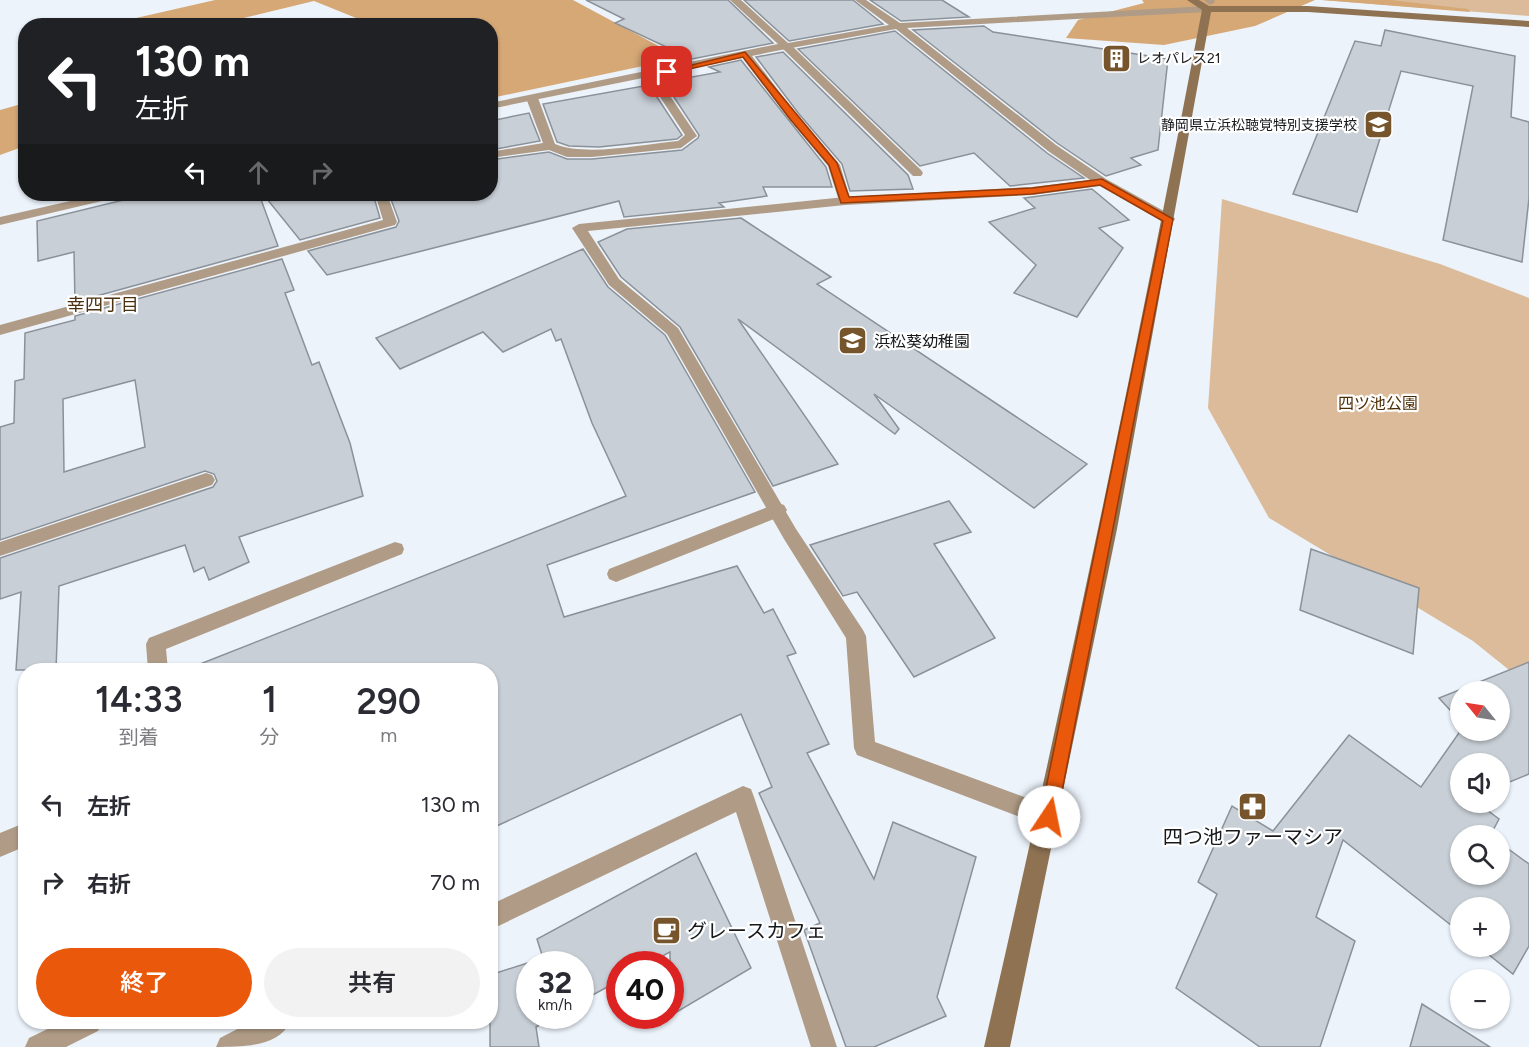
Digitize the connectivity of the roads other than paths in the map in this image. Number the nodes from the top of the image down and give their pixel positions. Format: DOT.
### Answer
graph roads {
  1 [pos="735,0"];
  2 [pos="860,0"];
  3 [pos="1205,3"];
  4 [pos="1078,5"];
  5 [pos="1091,15"];
  6 [pos="1529,24"];
  7 [pos="898,26"];
  8 [pos="786,46"];
  9 [pos="745,54"];
  10 [pos="650,74"];
  11 [pos="532,98"];
  12 [pos="498,104"];
  13 [pos="550,146"];
  14 [pos="498,154"];
  15 [pos="917,173"];
  16 [pos="1102,182"];
  17 [pos="85,201"];
  18 [pos="383,201"];
  19 [pos="845,201"];
  20 [pos="1168,219"];
  21 [pos="0,221"];
  22 [pos="0,330"];
  23 [pos="206,480"];
  24 [pos="778,510"];
  25 [pos="0,549"];
  26 [pos="395,549"];
  27 [pos="616,574"];
  28 [pos="157,663"];
  29 [pos="1049,817"];
  30 [pos="18,838"];
  31 [pos="0,845"];
  32 [pos="498,914"];
  33 [pos="75,1029"];
  34 [pos="263,1029"];
  35 [pos="38,1047"];
  36 [pos="228,1047"];
  37 [pos="824,1047"];
  38 [pos="998,1047"];
  1 -- 8 [label="street"];
  2 -- 7 [label="street"];
  3 -- 5 [label="street"];
  3 -- 6 [label="street"];
  3 -- 20 [label="street"];
  4 -- 5 [label="street"];
  5 -- 7 [label="street"];
  7 -- 8 [label="street"];
  7 -- 16 [label="street"];
  8 -- 9 [label="street"];
  8 -- 15 [label="street"];
  9 -- 10 [label="street"];
  9 -- 19 [label="street"];
  10 -- 11 [label="street"];
  10 -- 13 [label="street"];
  11 -- 12 [label="street"];
  11 -- 13 [label="street"];
  13 -- 14 [label="street"];
  16 -- 19 [label="street"];
  16 -- 20 [label="street"];
  17 -- 21 [label="street"];
  18 -- 22 [label="street"];
  19 -- 24 [label="street"];
  20 -- 29 [label="street"];
  23 -- 25 [label="street"];
  24 -- 27 [label="street"];
  24 -- 29 [label="street"];
  26 -- 28 [label="street"];
  29 -- 38 [label="street"];
  30 -- 31 [label="street"];
  32 -- 37 [label="street"];
  33 -- 35 [label="street"];
  34 -- 36 [label="street"];
}
